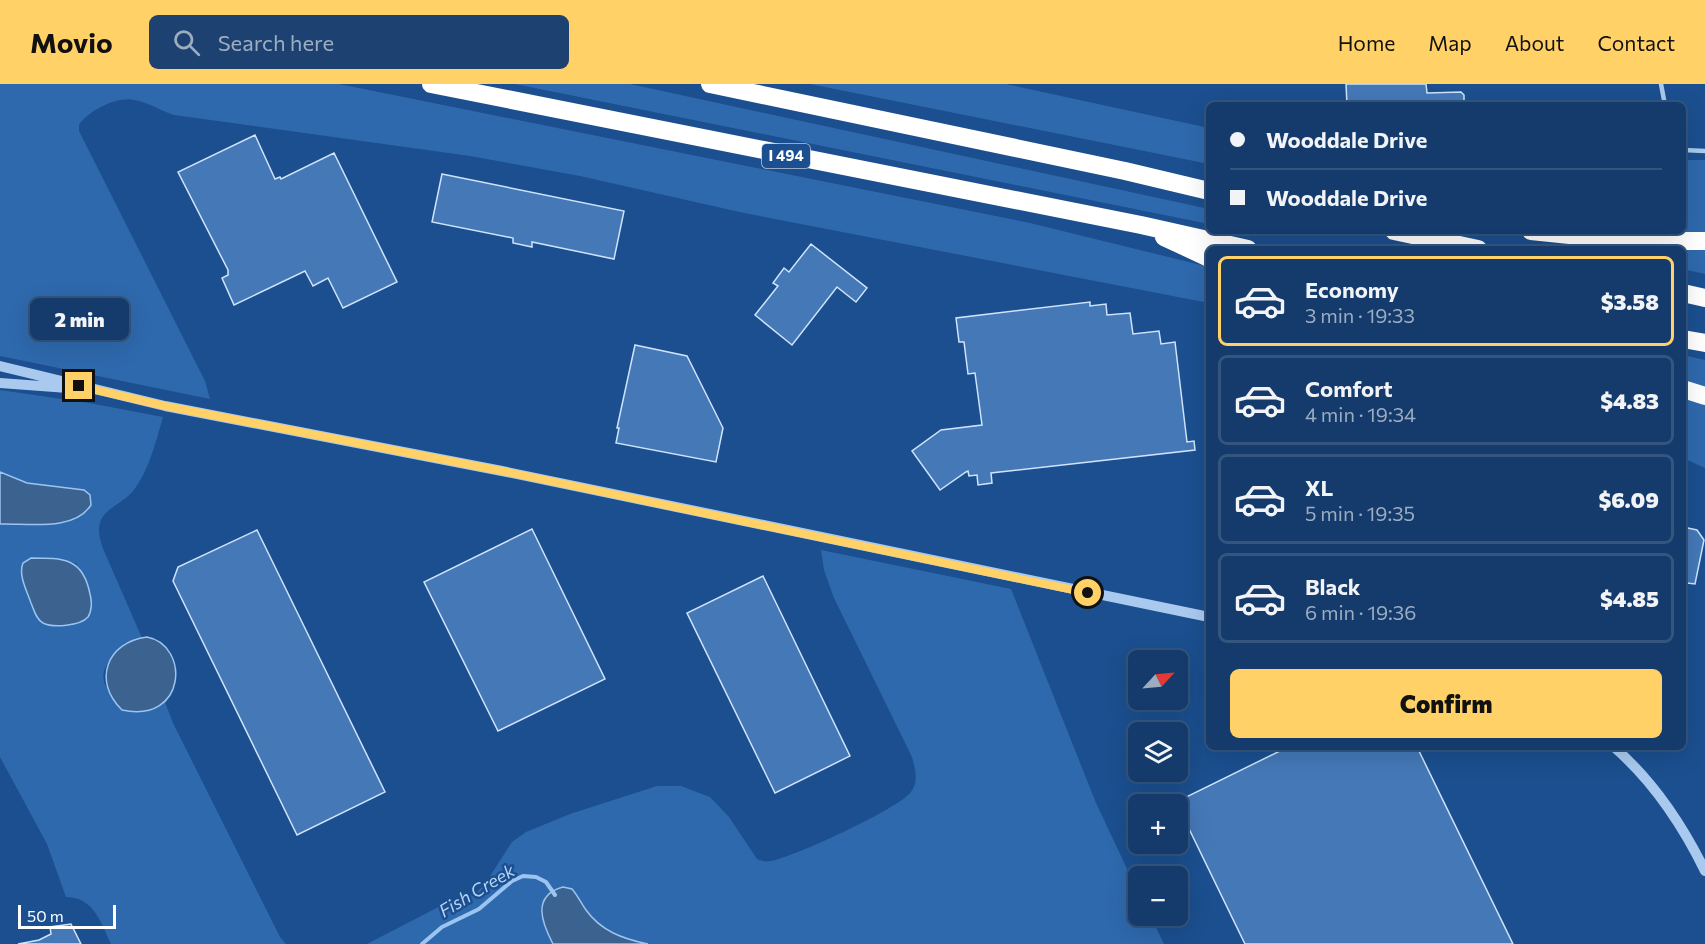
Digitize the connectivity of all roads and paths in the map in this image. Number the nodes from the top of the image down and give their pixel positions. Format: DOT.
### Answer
graph roads {
  1 [pos="431,84"];
  2 [pos="710,84"];
  3 [pos="1661,84"];
  4 [pos="1664,102"];
  5 [pos="1686,150"];
  6 [pos="1705,151"];
  7 [pos="1176,184"];
  8 [pos="1206,186"];
  9 [pos="1206,190"];
  10 [pos="1141,225"];
  11 [pos="1408,234"];
  12 [pos="1561,234"];
  13 [pos="1705,241"];
  14 [pos="1235,246"];
  15 [pos="1464,246"];
  16 [pos="1206,257"];
  17 [pos="1686,294"];
  18 [pos="1705,298"];
  19 [pos="1686,340"];
  20 [pos="1705,343"];
  21 [pos="0,366"];
  22 [pos="0,383"];
  23 [pos="1686,390"];
  24 [pos="99,391"];
  25 [pos="1705,396"];
  26 [pos="1206,616"];
  27 [pos="1617,750"];
  28 [pos="1705,871"];
  1 -- 10 [label="highway, I 494"];
  2 -- 7 [label="highway"];
  3 -- 4 [label="lane"];
  5 -- 6 [label="lane"];
  7 -- 8 [label="highway"];
  7 -- 9 [label="highway"];
  10 -- 14 [label="highway, I 494"];
  10 -- 16 [label="highway"];
  11 -- 15 [label="highway"];
  12 -- 13 [label="highway"];
  17 -- 18 [label="highway"];
  19 -- 20 [label="highway"];
  21 -- 24 [label="street"];
  22 -- 24 [label="street"];
  23 -- 25 [label="highway"];
  24 -- 26 [label="street"];
  27 -- 28 [label="street"];
}
